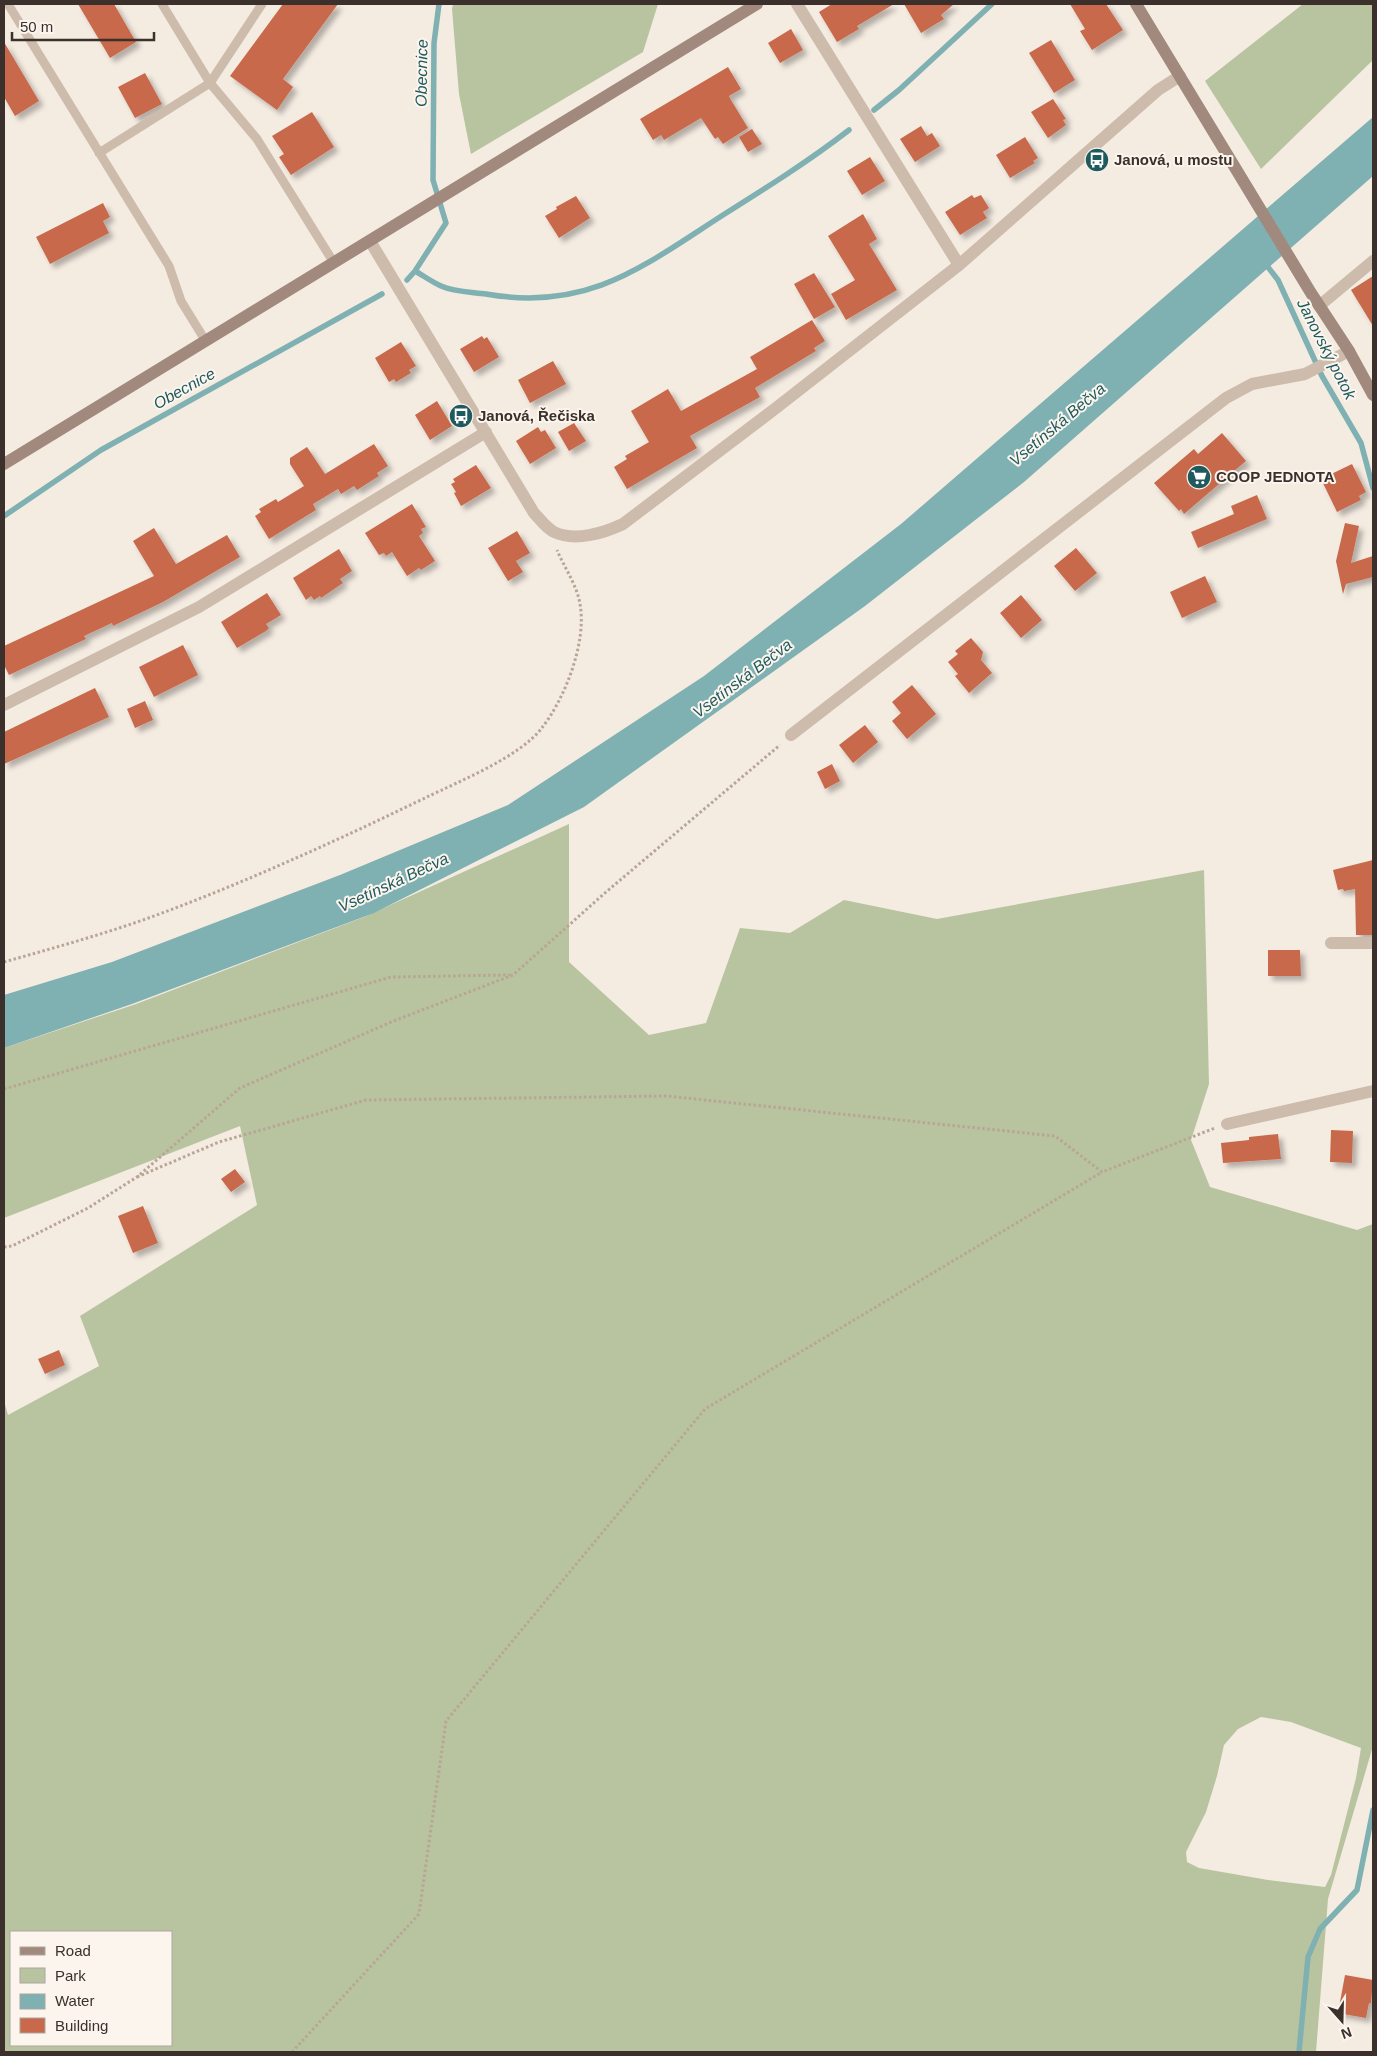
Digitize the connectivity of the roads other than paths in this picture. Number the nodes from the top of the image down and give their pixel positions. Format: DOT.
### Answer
graph roads {
  1 [pos="8,4"];
  2 [pos="162,4"];
  3 [pos="262,4"];
  4 [pos="757,4"];
  5 [pos="797,4"];
  6 [pos="1136,4"];
  7 [pos="1180,76"];
  8 [pos="210,83"];
  9 [pos="99,153"];
  10 [pos="370,241"];
  11 [pos="1373,261"];
  12 [pos="334,263"];
  13 [pos="959,265"];
  14 [pos="1319,306"];
  15 [pos="205,340"];
  16 [pos="1349,351"];
  17 [pos="1373,395"];
  18 [pos="486,432"];
  19 [pos="4,464"];
  20 [pos="4,705"];
  21 [pos="792,734"];
  22 [pos="1330,943"];
  23 [pos="1373,943"];
  24 [pos="1373,1091"];
  25 [pos="1227,1124"];
  1 -- 9 [label="lane"];
  2 -- 8 [label="lane"];
  3 -- 8 [label="lane"];
  4 -- 10 [label="main road"];
  5 -- 13 [label="street"];
  6 -- 7 [label="main road"];
  7 -- 13 [label="street"];
  7 -- 14 [label="main road"];
  8 -- 9 [label="lane"];
  8 -- 12 [label="lane"];
  9 -- 15 [label="lane"];
  10 -- 12 [label="main road"];
  10 -- 18 [label="street"];
  11 -- 14 [label="street"];
  12 -- 15 [label="main road"];
  13 -- 18 [label="street"];
  14 -- 16 [label="main road"];
  15 -- 19 [label="main road"];
  16 -- 17 [label="main road"];
  16 -- 21 [label="street"];
  18 -- 20 [label="street"];
  22 -- 23 [label="street"];
  24 -- 25 [label="street"];
}
